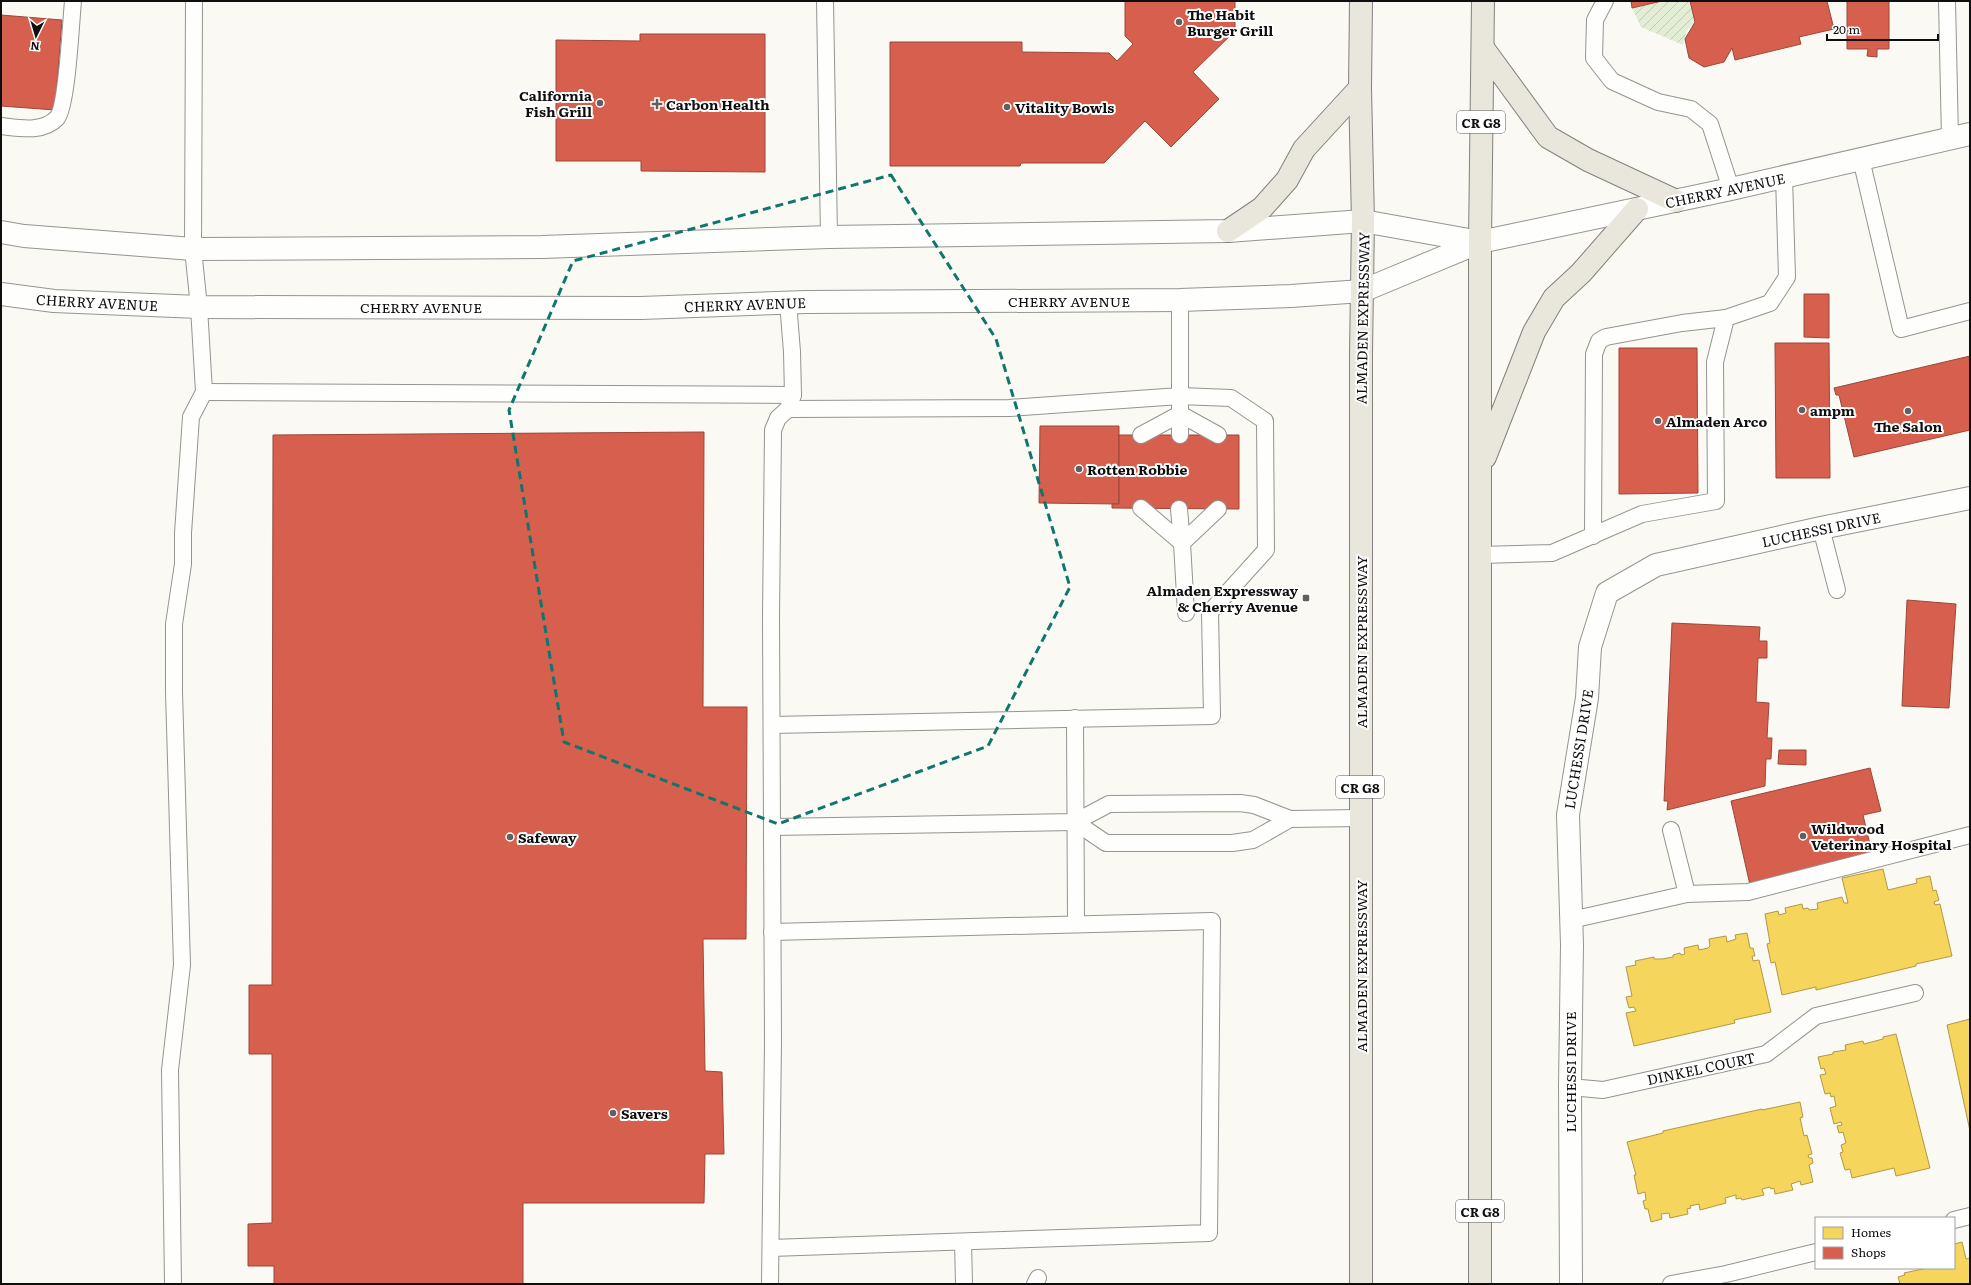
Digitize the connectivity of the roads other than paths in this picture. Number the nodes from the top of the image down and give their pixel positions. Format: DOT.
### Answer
graph roads {
  1 [pos="73,1"];
  2 [pos="194,1"];
  3 [pos="825,1"];
  4 [pos="1361,1"];
  5 [pos="1483,1"];
  6 [pos="1605,1"];
  7 [pos="1947,1"];
  8 [pos="1483,48"];
  9 [pos="1360,88"];
  10 [pos="1,126"];
  11 [pos="1960,137"];
  12 [pos="1861,159"];
  13 [pos="1784,177"];
  14 [pos="1731,189"];
  15 [pos="1676,201"];
  16 [pos="1637,209"];
  17 [pos="1363,222"];
  18 [pos="1228,231"];
  19 [pos="1,232"];
  20 [pos="829,237"];
  21 [pos="1480,242"];
  22 [pos="193,249"];
  23 [pos="1362,291"];
  24 [pos="1,294"];
  25 [pos="1180,300"];
  26 [pos="788,302"];
  27 [pos="199,307"];
  28 [pos="1970,311"];
  29 [pos="1726,318"];
  30 [pos="204,392"];
  31 [pos="1180,396"];
  32 [pos="790,402"];
  33 [pos="1180,414"];
  34 [pos="1141,435"];
  35 [pos="1180,435"];
  36 [pos="1218,435"];
  37 [pos="1481,468"];
  38 [pos="1970,498"];
  39 [pos="1141,508"];
  40 [pos="1179,509"];
  41 [pos="1218,509"];
  42 [pos="1821,528"];
  43 [pos="1593,536"];
  44 [pos="1182,543"];
  45 [pos="1480,555"];
  46 [pos="1837,590"];
  47 [pos="1186,613"];
  48 [pos="1075,718"];
  49 [pos="772,725"];
  50 [pos="1290,818"];
  51 [pos="1360,818"];
  52 [pos="1075,822"];
  53 [pos="773,827"];
  54 [pos="1671,830"];
  55 [pos="1970,835"];
  56 [pos="1687,894"];
  57 [pos="1571,920"];
  58 [pos="1076,924"];
  59 [pos="772,932"];
  60 [pos="1915,993"];
  61 [pos="1570,1087"];
  62 [pos="1970,1216"];
  63 [pos="1955,1220"];
  64 [pos="963,1242"];
  65 [pos="771,1248"];
  66 [pos="1815,1252"];
  67 [pos="1722,1279"];
  68 [pos="173,1284"];
  69 [pos="770,1284"];
  70 [pos="964,1284"];
  71 [pos="1361,1284"];
  72 [pos="1480,1284"];
  73 [pos="1571,1284"];
  74 [pos="1671,1284"];
  1 -- 10 [label="lane"];
  2 -- 22 [label="lane"];
  3 -- 20 [label="lane"];
  4 -- 9 [label="main road, ALMADEN EXPRESSWAY / CR G8"];
  5 -- 8 [label="main road, CR G8"];
  6 -- 14 [label="lane"];
  7 -- 11 [label="lane"];
  8 -- 15 [label="main road"];
  8 -- 21 [label="main road, CR G8"];
  9 -- 17 [label="main road, ALMADEN EXPRESSWAY / CR G8"];
  9 -- 18 [label="main road"];
  11 -- 12 [label="street, CHERRY AVENUE"];
  12 -- 13 [label="street, CHERRY AVENUE"];
  12 -- 28 [label="lane"];
  13 -- 14 [label="street, CHERRY AVENUE"];
  13 -- 29 [label="lane"];
  14 -- 15 [label="street, CHERRY AVENUE"];
  15 -- 16 [label="street, CHERRY AVENUE"];
  16 -- 21 [label="street, CHERRY AVENUE"];
  16 -- 37 [label="main road"];
  17 -- 18 [label="street, CHERRY AVENUE"];
  17 -- 21 [label="street, CHERRY AVENUE"];
  17 -- 23 [label="main road, ALMADEN EXPRESSWAY / CR G8"];
  18 -- 20 [label="street, CHERRY AVENUE"];
  19 -- 22 [label="street, CHERRY AVENUE"];
  20 -- 22 [label="street, CHERRY AVENUE"];
  21 -- 23 [label="street, CHERRY AVENUE"];
  21 -- 37 [label="main road, CR G8"];
  22 -- 27 [label="lane"];
  23 -- 25 [label="street, CHERRY AVENUE"];
  23 -- 51 [label="main road, ALMADEN EXPRESSWAY / CR G8"];
  24 -- 27 [label="street, CHERRY AVENUE"];
  25 -- 26 [label="street, CHERRY AVENUE"];
  25 -- 31 [label="lane"];
  26 -- 27 [label="street, CHERRY AVENUE"];
  26 -- 32 [label="lane"];
  27 -- 30 [label="lane"];
  29 -- 43 [label="lane"];
  29 -- 43 [label="lane"];
  30 -- 32 [label="lane"];
  30 -- 68 [label="lane"];
  31 -- 32 [label="lane"];
  31 -- 33 [label="lane"];
  31 -- 48 [label="lane"];
  32 -- 49 [label="lane"];
  33 -- 34 [label="lane"];
  33 -- 35 [label="lane"];
  33 -- 36 [label="lane"];
  37 -- 45 [label="main road, CR G8"];
  38 -- 42 [label="street, LUCHESSI DRIVE"];
  39 -- 44 [label="lane"];
  40 -- 44 [label="lane"];
  41 -- 44 [label="lane"];
  42 -- 46 [label="lane"];
  42 -- 57 [label="street, LUCHESSI DRIVE"];
  43 -- 45 [label="lane"];
  44 -- 47 [label="lane"];
  45 -- 72 [label="main road, CR G8"];
  48 -- 49 [label="lane"];
  48 -- 52 [label="lane"];
  49 -- 53 [label="lane"];
  50 -- 51 [label="lane"];
  50 -- 52 [label="lane"];
  50 -- 52 [label="lane"];
  51 -- 71 [label="main road, ALMADEN EXPRESSWAY / CR G8"];
  52 -- 53 [label="lane"];
  52 -- 58 [label="lane"];
  53 -- 59 [label="lane"];
  54 -- 56 [label="lane"];
  55 -- 56 [label="lane"];
  56 -- 57 [label="lane"];
  57 -- 61 [label="street, LUCHESSI DRIVE"];
  58 -- 59 [label="lane"];
  58 -- 64 [label="lane"];
  59 -- 65 [label="lane"];
  60 -- 61 [label="lane, DINKEL COURT"];
  61 -- 73 [label="street, LUCHESSI DRIVE"];
  62 -- 63 [label="lane"];
  64 -- 65 [label="lane"];
  64 -- 70 [label="lane"];
  65 -- 69 [label="lane"];
  66 -- 67 [label="lane"];
  67 -- 74 [label="lane"];
}
